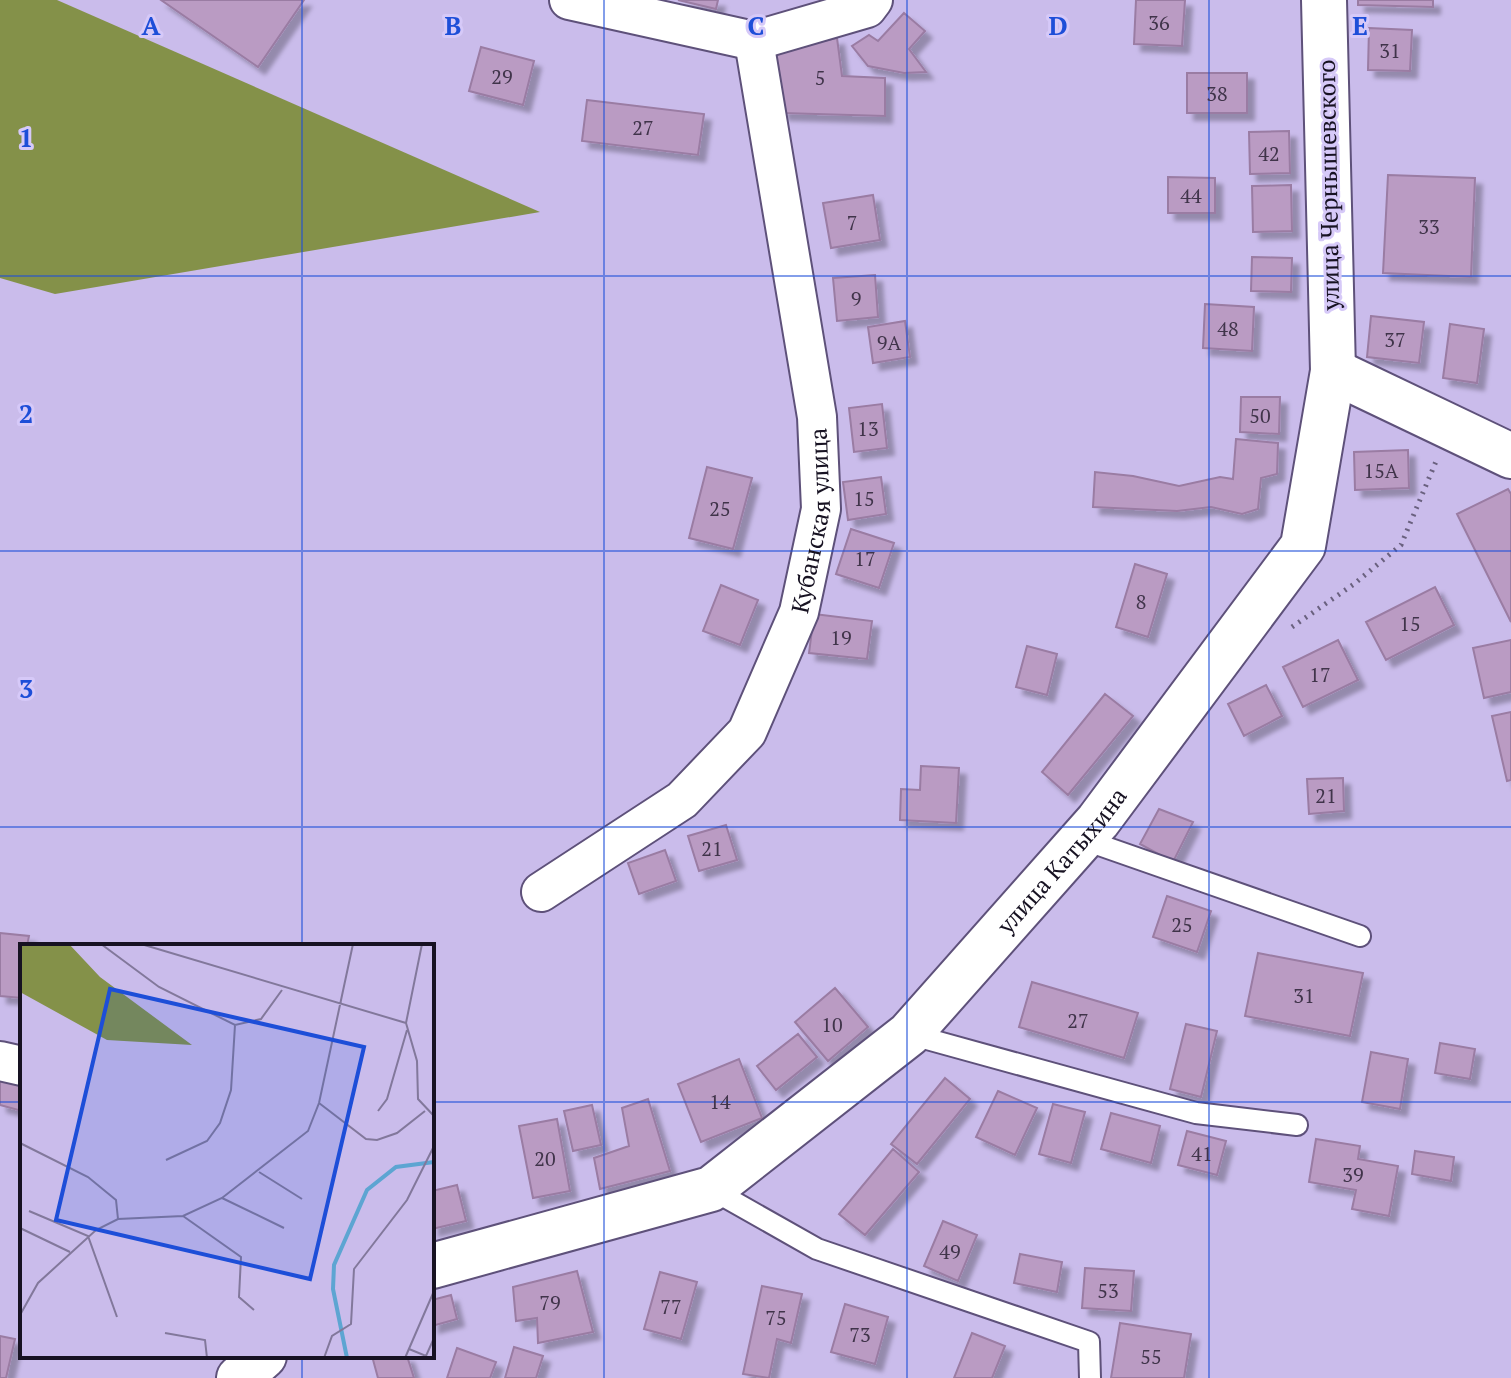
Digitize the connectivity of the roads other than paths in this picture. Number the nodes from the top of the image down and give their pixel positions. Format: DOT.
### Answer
graph roads {
  1 [pos="569,0"];
  2 [pos="873,0"];
  3 [pos="1324,0"];
  4 [pos="754,41"];
  5 [pos="1333,371"];
  6 [pos="1511,456"];
  7 [pos="1082,839"];
  8 [pos="541,892"];
  9 [pos="1360,936"];
  10 [pos="909,1034"];
  11 [pos="0,1061"];
  12 [pos="20,1066"];
  13 [pos="1297,1125"];
  14 [pos="711,1189"];
  15 [pos="434,1265"];
  16 [pos="262,1358"];
  17 [pos="239,1378"];
  18 [pos="1090,1378"];
  1 -- 4 [label="street"];
  2 -- 4 [label="street"];
  3 -- 5 [label="street, улица Чернышевского"];
  4 -- 8 [label="street, Кубанская улица"];
  5 -- 6 [label="street"];
  5 -- 7 [label="street, улица Катыхина"];
  7 -- 9 [label="lane"];
  7 -- 10 [label="street, улица Катыхина"];
  10 -- 13 [label="lane"];
  10 -- 14 [label="street, улица Катыхина"];
  11 -- 12 [label="street"];
  14 -- 15 [label="street, улица Катыхина"];
  14 -- 18 [label="lane"];
  16 -- 17 [label="street"];
}
